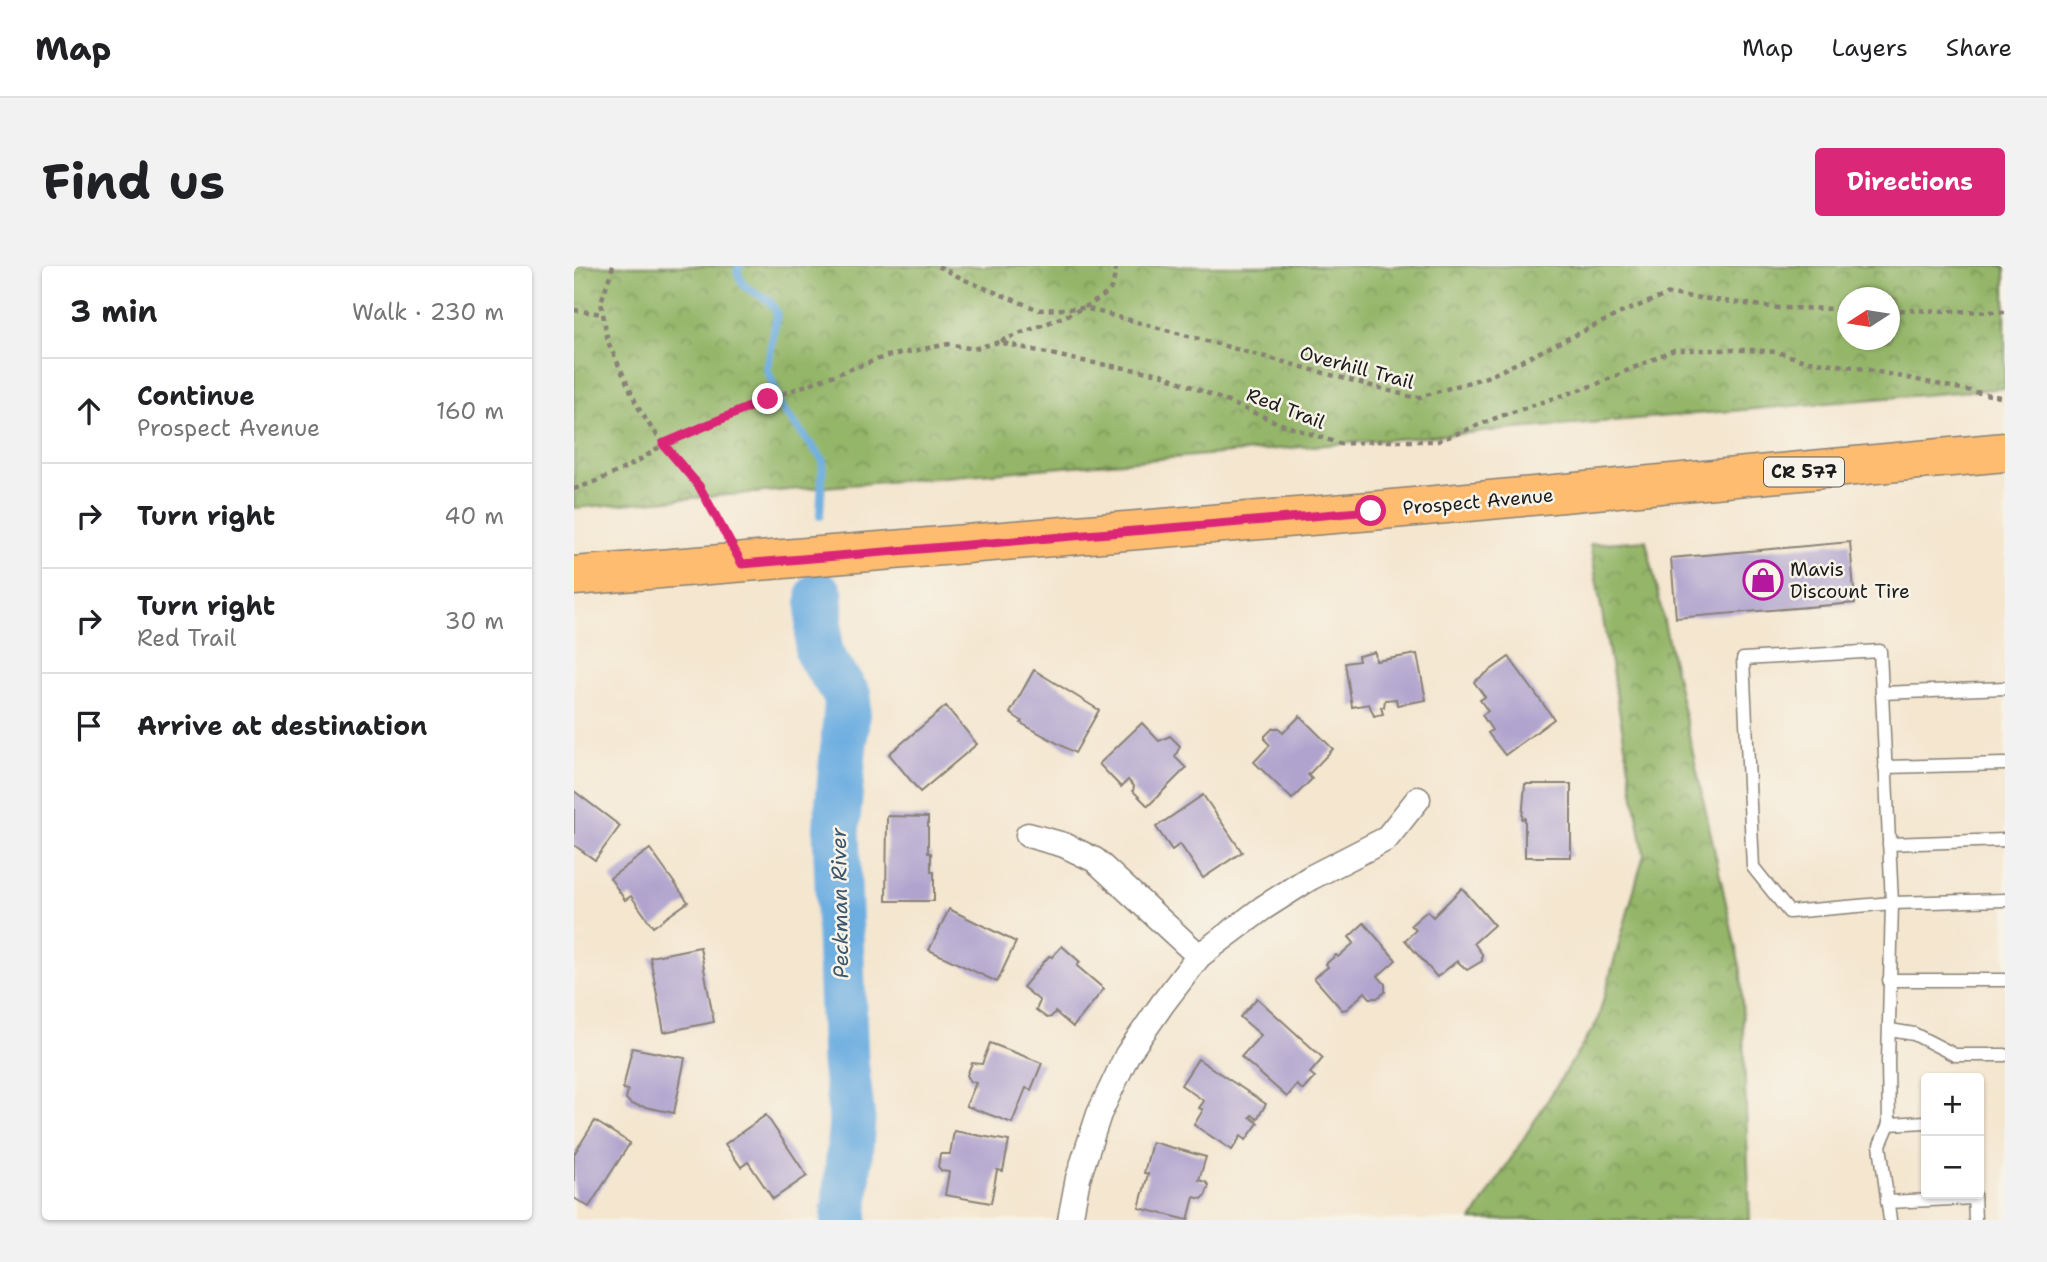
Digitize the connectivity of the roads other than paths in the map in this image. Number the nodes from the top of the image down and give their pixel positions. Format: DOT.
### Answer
graph roads {
  1 [pos="2005,452"];
  2 [pos="574,576"];
  3 [pos="2005,688"];
  4 [pos="1882,693"];
  5 [pos="2005,764"];
  6 [pos="1885,767"];
  7 [pos="1418,799"];
  8 [pos="1028,835"];
  9 [pos="2005,839"];
  10 [pos="1889,844"];
  11 [pos="2005,900"];
  12 [pos="1892,903"];
  13 [pos="1199,956"];
  14 [pos="1889,980"];
  15 [pos="2005,980"];
  16 [pos="1890,1030"];
  17 [pos="2005,1055"];
  18 [pos="1921,1122"];
  19 [pos="1889,1124"];
  20 [pos="1930,1199"];
  21 [pos="1974,1199"];
  22 [pos="1887,1202"];
  23 [pos="1070,1220"];
  24 [pos="1890,1220"];
  25 [pos="1975,1220"];
  1 -- 2 [label="main road, Prospect Avenue / CR 577"];
  3 -- 4 [label="lane"];
  4 -- 6 [label="lane"];
  4 -- 12 [label="lane"];
  5 -- 6 [label="lane"];
  6 -- 10 [label="lane"];
  7 -- 13 [label="street"];
  8 -- 13 [label="street"];
  9 -- 10 [label="lane"];
  10 -- 12 [label="lane"];
  11 -- 12 [label="lane"];
  12 -- 14 [label="lane"];
  13 -- 23 [label="street"];
  14 -- 15 [label="lane"];
  14 -- 16 [label="lane"];
  16 -- 17 [label="lane"];
  16 -- 19 [label="lane"];
  18 -- 19 [label="lane"];
  19 -- 22 [label="lane"];
  20 -- 22 [label="lane"];
  21 -- 25 [label="lane"];
  22 -- 24 [label="lane"];
}
